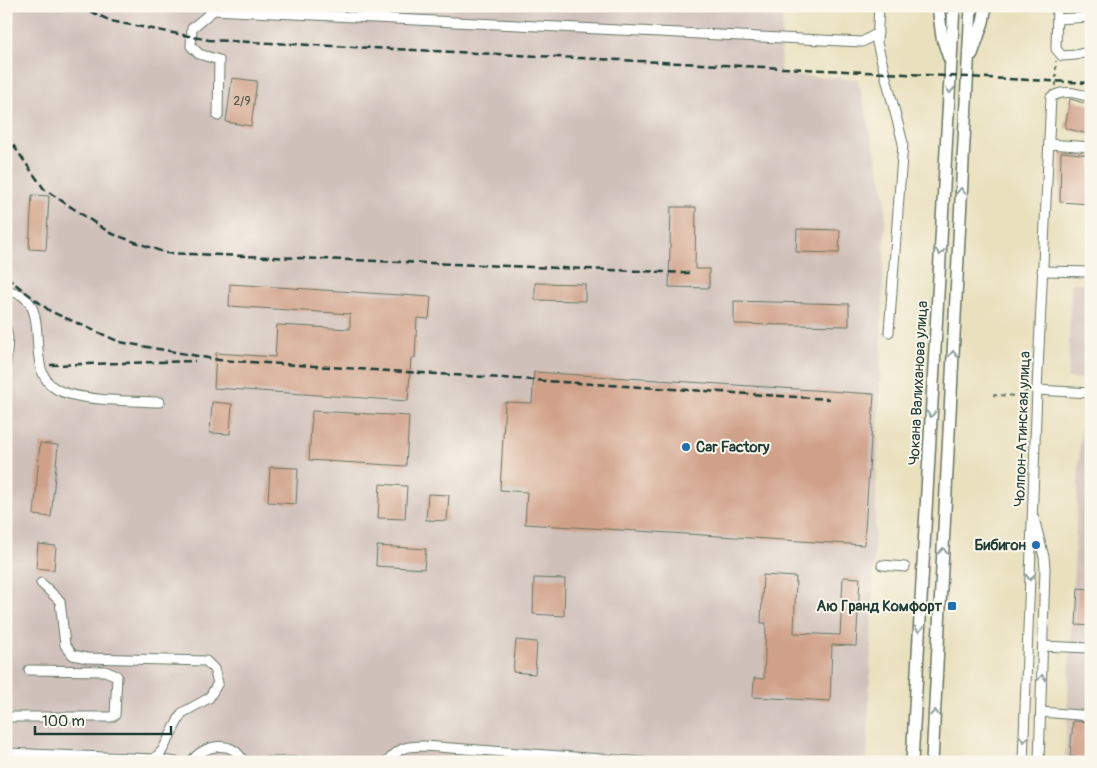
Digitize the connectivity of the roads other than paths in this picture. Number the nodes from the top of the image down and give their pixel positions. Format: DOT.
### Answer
graph roads {
  1 [pos="879,6"];
  2 [pos="938,6"];
  3 [pos="954,6"];
  4 [pos="971,6"];
  5 [pos="986,6"];
  6 [pos="1058,6"];
  7 [pos="1091,17"];
  8 [pos="1057,19"];
  9 [pos="878,33"];
  10 [pos="1091,51"];
  11 [pos="952,64"];
  12 [pos="968,65"];
  13 [pos="1091,97"];
  14 [pos="218,116"];
  15 [pos="1048,144"];
  16 [pos="1091,147"];
  17 [pos="1042,271"];
  18 [pos="1091,272"];
  19 [pos="6,290"];
  20 [pos="6,328"];
  21 [pos="889,332"];
  22 [pos="6,364"];
  23 [pos="1036,390"];
  24 [pos="1091,393"];
  25 [pos="160,402"];
  26 [pos="1032,511"];
  27 [pos="882,565"];
  28 [pos="905,567"];
  29 [pos="922,569"];
  30 [pos="942,570"];
  31 [pos="41,583"];
  32 [pos="1043,646"];
  33 [pos="1091,646"];
  34 [pos="29,670"];
  35 [pos="1041,712"];
  36 [pos="1091,716"];
  37 [pos="6,717"];
  38 [pos="6,753"];
  39 [pos="154,759"];
  40 [pos="176,762"];
  41 [pos="191,762"];
  42 [pos="243,762"];
  43 [pos="314,762"];
  44 [pos="387,762"];
  45 [pos="643,762"];
  46 [pos="912,762"];
  47 [pos="932,762"];
  48 [pos="1023,762"];
  49 [pos="1039,762"];
  1 -- 9 [label="street"];
  2 -- 11 [label="main road"];
  3 -- 11 [label="main road, Чокана Валиханова улица"];
  4 -- 12 [label="main road"];
  5 -- 12 [label="main road"];
  6 -- 8 [label="street"];
  7 -- 8 [label="street"];
  8 -- 10 [label="street"];
  9 -- 14 [label="street"];
  9 -- 21 [label="street"];
  11 -- 29 [label="main road, Чокана Валиханова улица, one-way"];
  30 -- 12 [label="main road, one-way"];
  13 -- 15 [label="street, Чолпон-Атинская улица"];
  15 -- 16 [label="street"];
  15 -- 17 [label="street, Чолпон-Атинская улица"];
  17 -- 18 [label="street"];
  17 -- 23 [label="street, Чолпон-Атинская улица"];
  19 -- 25 [label="street"];
  20 -- 22 [label="street"];
  23 -- 24 [label="street"];
  23 -- 26 [label="street, Чолпон-Атинская улица"];
  26 -- 32 [label="street"];
  26 -- 48 [label="street, Чолпон-Атинская улица, one-way"];
  27 -- 28 [label="street"];
  29 -- 30 [label="main road"];
  29 -- 46 [label="main road, Чокана Валиханова улица, one-way"];
  47 -- 30 [label="main road, one-way"];
  31 -- 39 [label="street"];
  32 -- 33 [label="street"];
  35 -- 32 [label="street, one-way"];
  34 -- 37 [label="street"];
  35 -- 36 [label="street"];
  35 -- 49 [label="street"];
  38 -- 39 [label="street"];
  39 -- 40 [label="street"];
  41 -- 42 [label="street"];
  42 -- 43 [label="street"];
  44 -- 45 [label="street"];
}
